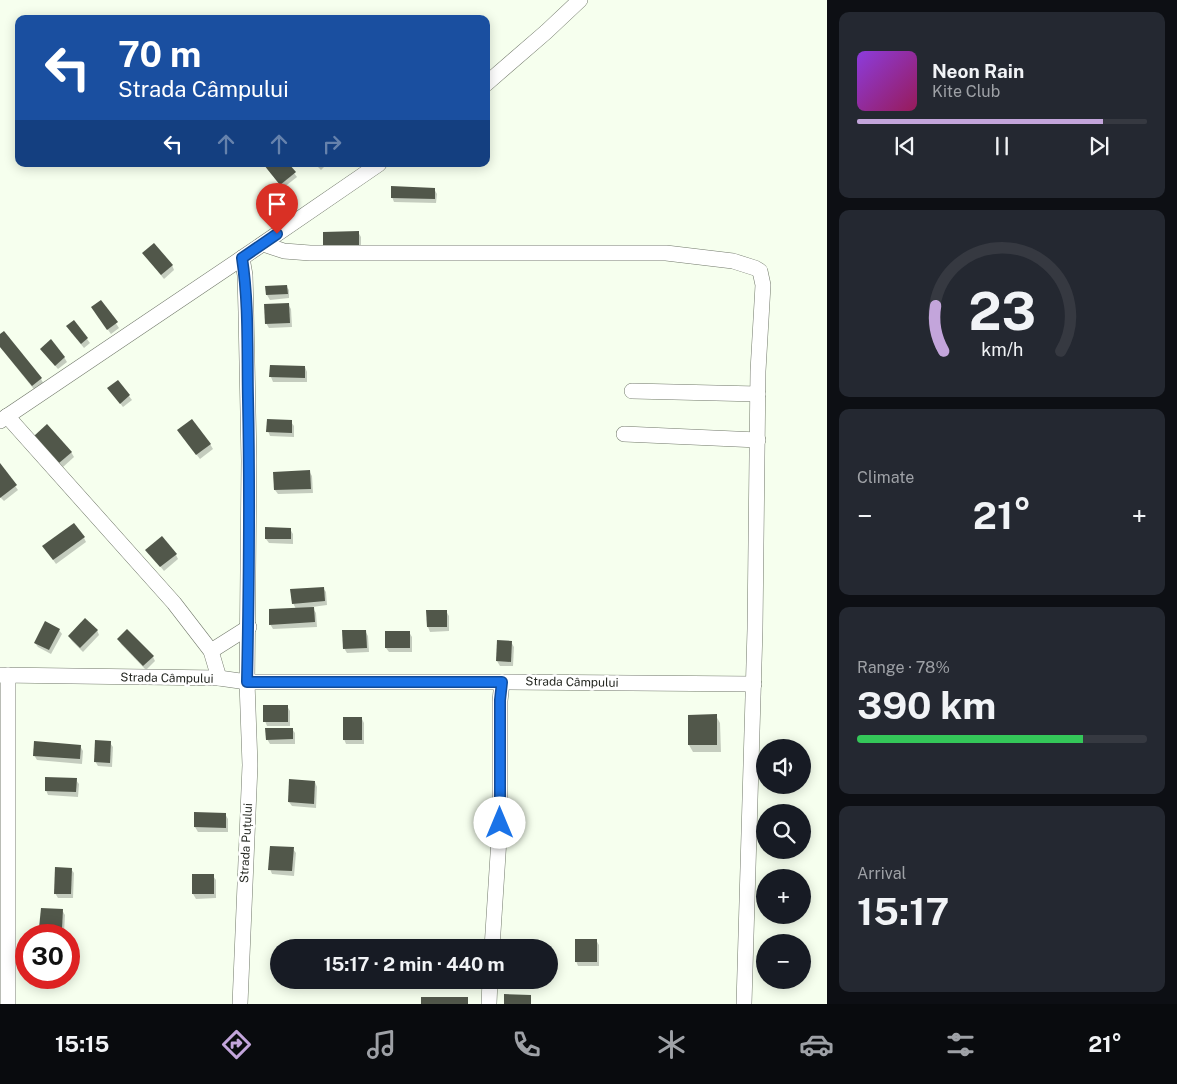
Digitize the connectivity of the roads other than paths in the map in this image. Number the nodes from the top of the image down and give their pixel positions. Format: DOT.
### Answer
graph roads {
  1 [pos="580,0"];
  2 [pos="490,81"];
  3 [pos="375,167"];
  4 [pos="263,244"];
  5 [pos="242,258"];
  6 [pos="632,391"];
  7 [pos="758,394"];
  8 [pos="4,419"];
  9 [pos="624,434"];
  10 [pos="758,440"];
  11 [pos="248,627"];
  12 [pos="211,652"];
  13 [pos="4,675"];
  14 [pos="219,678"];
  15 [pos="247,682"];
  16 [pos="502,682"];
  17 [pos="754,684"];
  18 [pos="493,939"];
  19 [pos="490,989"];
  20 [pos="8,1004"];
  21 [pos="240,1004"];
  22 [pos="489,1004"];
  23 [pos="744,1004"];
  1 -- 2 [label="street"];
  3 -- 4 [label="street"];
  4 -- 5 [label="street"];
  4 -- 7 [label="street"];
  5 -- 8 [label="street"];
  5 -- 11 [label="street, Strada Puțului"];
  6 -- 7 [label="street"];
  7 -- 10 [label="street"];
  8 -- 12 [label="street"];
  9 -- 10 [label="street"];
  10 -- 17 [label="street"];
  11 -- 12 [label="street"];
  11 -- 15 [label="street, Strada Puțului"];
  12 -- 14 [label="street"];
  13 -- 14 [label="street, Strada Câmpului"];
  13 -- 20 [label="street"];
  14 -- 15 [label="street, Strada Câmpului"];
  15 -- 16 [label="street, Strada Câmpului"];
  15 -- 21 [label="street, Strada Puțului"];
  16 -- 17 [label="street, Strada Câmpului"];
  16 -- 18 [label="street"];
  17 -- 23 [label="street"];
  19 -- 22 [label="street"];
}
